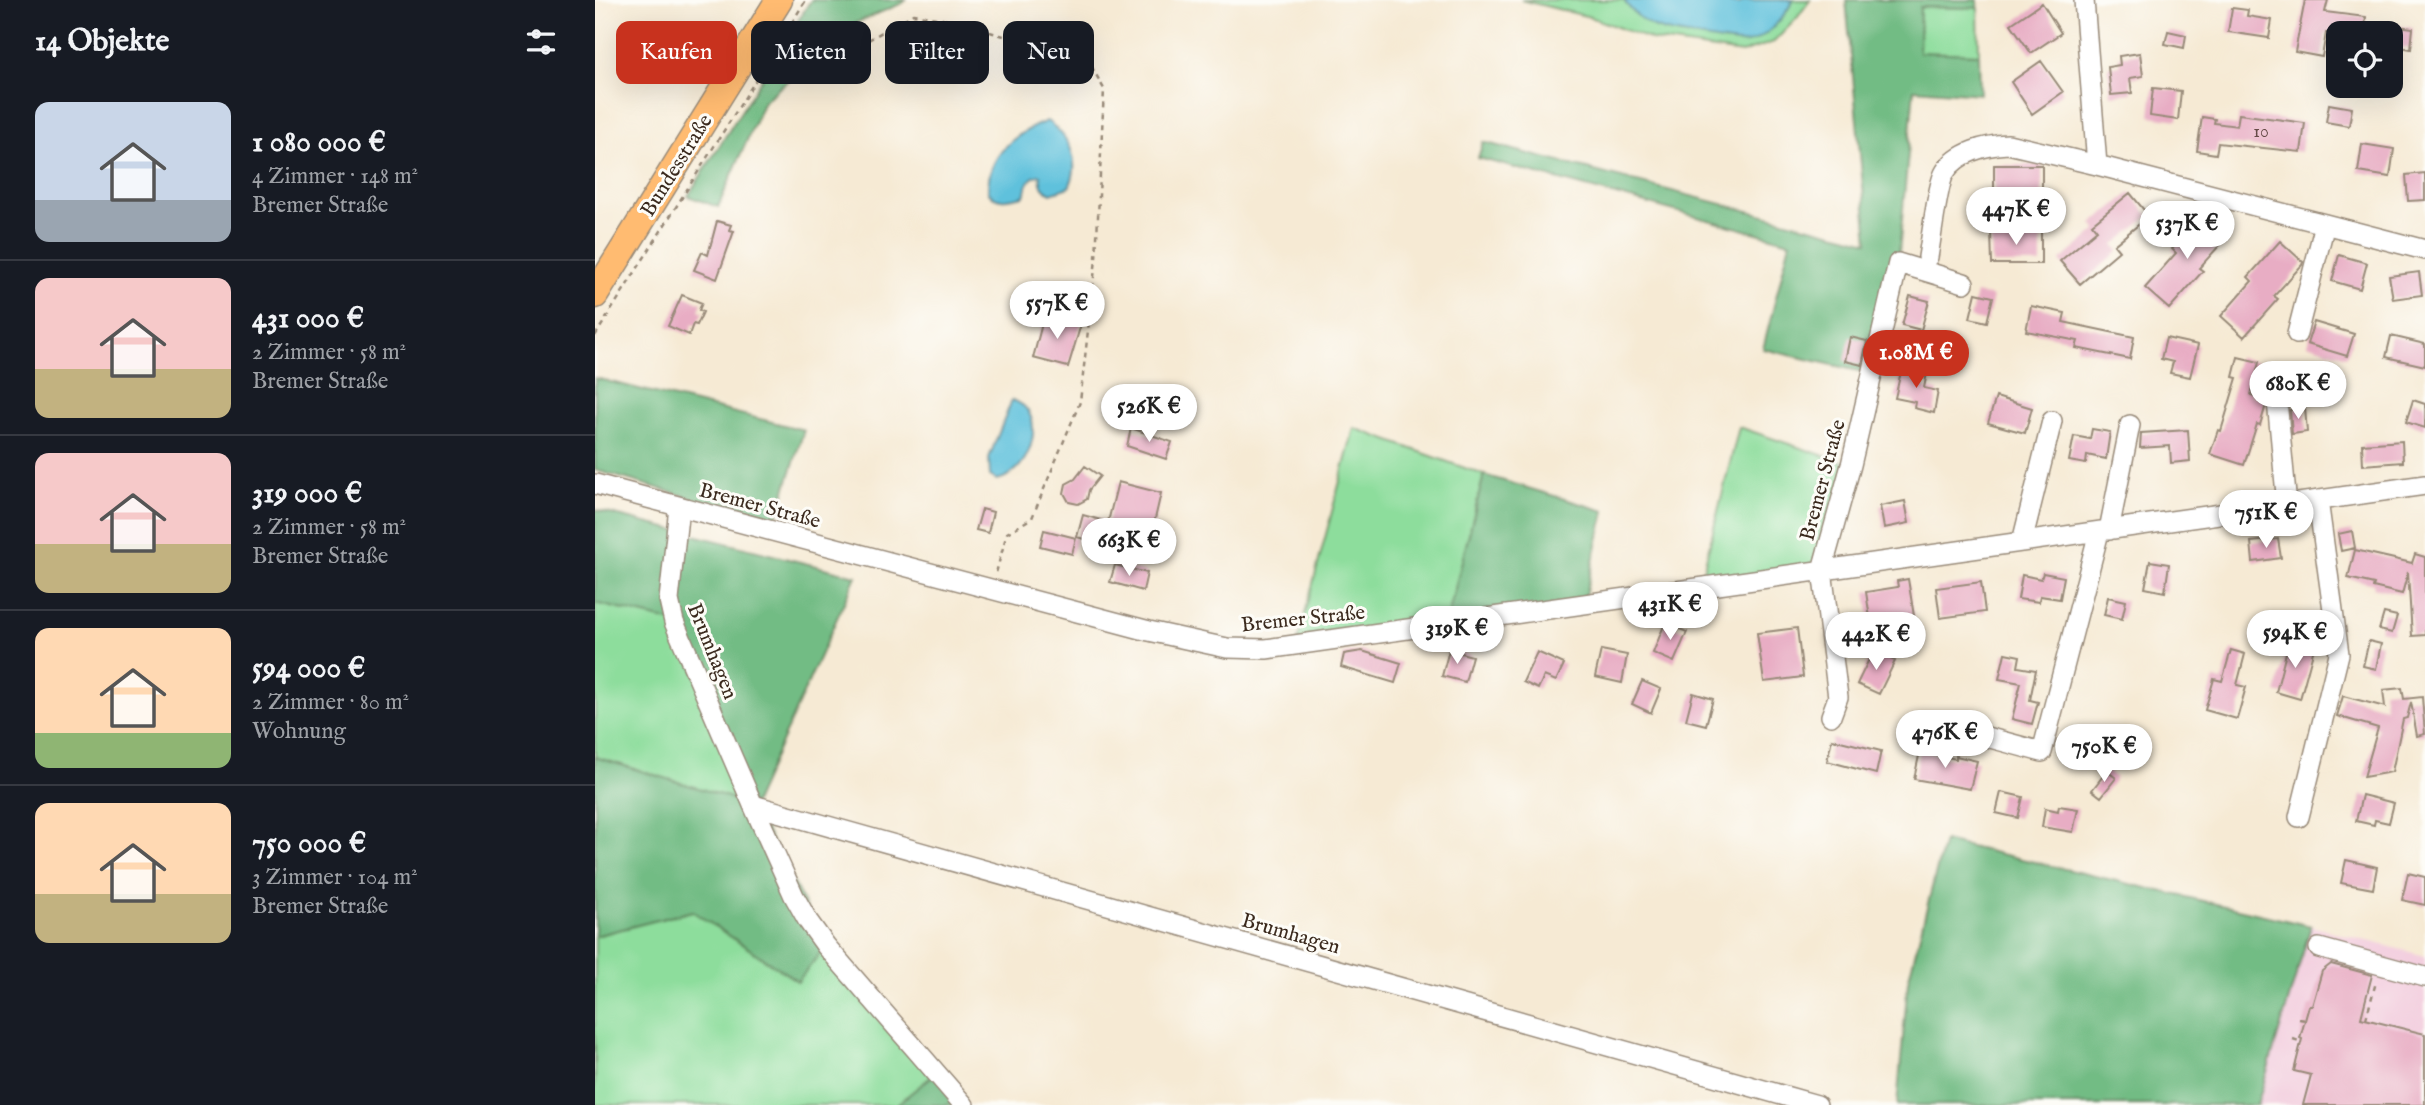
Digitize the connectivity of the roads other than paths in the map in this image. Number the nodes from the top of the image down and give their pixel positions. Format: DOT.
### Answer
graph roads {
  1 [pos="779,0"];
  2 [pos="2084,0"];
  3 [pos="2097,165"];
  4 [pos="2325,224"];
  5 [pos="2425,250"];
  6 [pos="1928,257"];
  7 [pos="1964,283"];
  8 [pos="595,295"];
  9 [pos="2297,334"];
  10 [pos="2276,390"];
  11 [pos="2052,421"];
  12 [pos="2130,425"];
  13 [pos="595,484"];
  14 [pos="2425,485"];
  15 [pos="2318,500"];
  16 [pos="2287,505"];
  17 [pos="679,507"];
  18 [pos="2104,531"];
  19 [pos="2022,542"];
  20 [pos="1822,570"];
  21 [pos="1831,716"];
  22 [pos="1968,732"];
  23 [pos="753,805"];
  24 [pos="2299,817"];
  25 [pos="2319,948"];
  26 [pos="2425,977"];
  27 [pos="964,1105"];
  28 [pos="1818,1105"];
  1 -- 8 [label="main road, Bundesstraße"];
  2 -- 3 [label="street"];
  3 -- 4 [label="street"];
  3 -- 6 [label="street"];
  4 -- 5 [label="street"];
  4 -- 9 [label="street"];
  7 -- 20 [label="street, Bremer Straße"];
  10 -- 16 [label="street"];
  11 -- 19 [label="street"];
  12 -- 18 [label="street"];
  13 -- 17 [label="street, Bremer Straße"];
  14 -- 15 [label="street, Bremer Straße"];
  15 -- 16 [label="street, Bremer Straße"];
  15 -- 24 [label="street"];
  16 -- 18 [label="street, Bremer Straße"];
  17 -- 20 [label="street, Bremer Straße"];
  17 -- 23 [label="street, Brumhagen"];
  18 -- 19 [label="street, Bremer Straße"];
  18 -- 22 [label="street"];
  19 -- 20 [label="street, Bremer Straße"];
  20 -- 21 [label="street, Bremer Straße"];
  23 -- 27 [label="street, Brumhagen"];
  23 -- 28 [label="street, Brumhagen"];
  25 -- 26 [label="street"];
}
